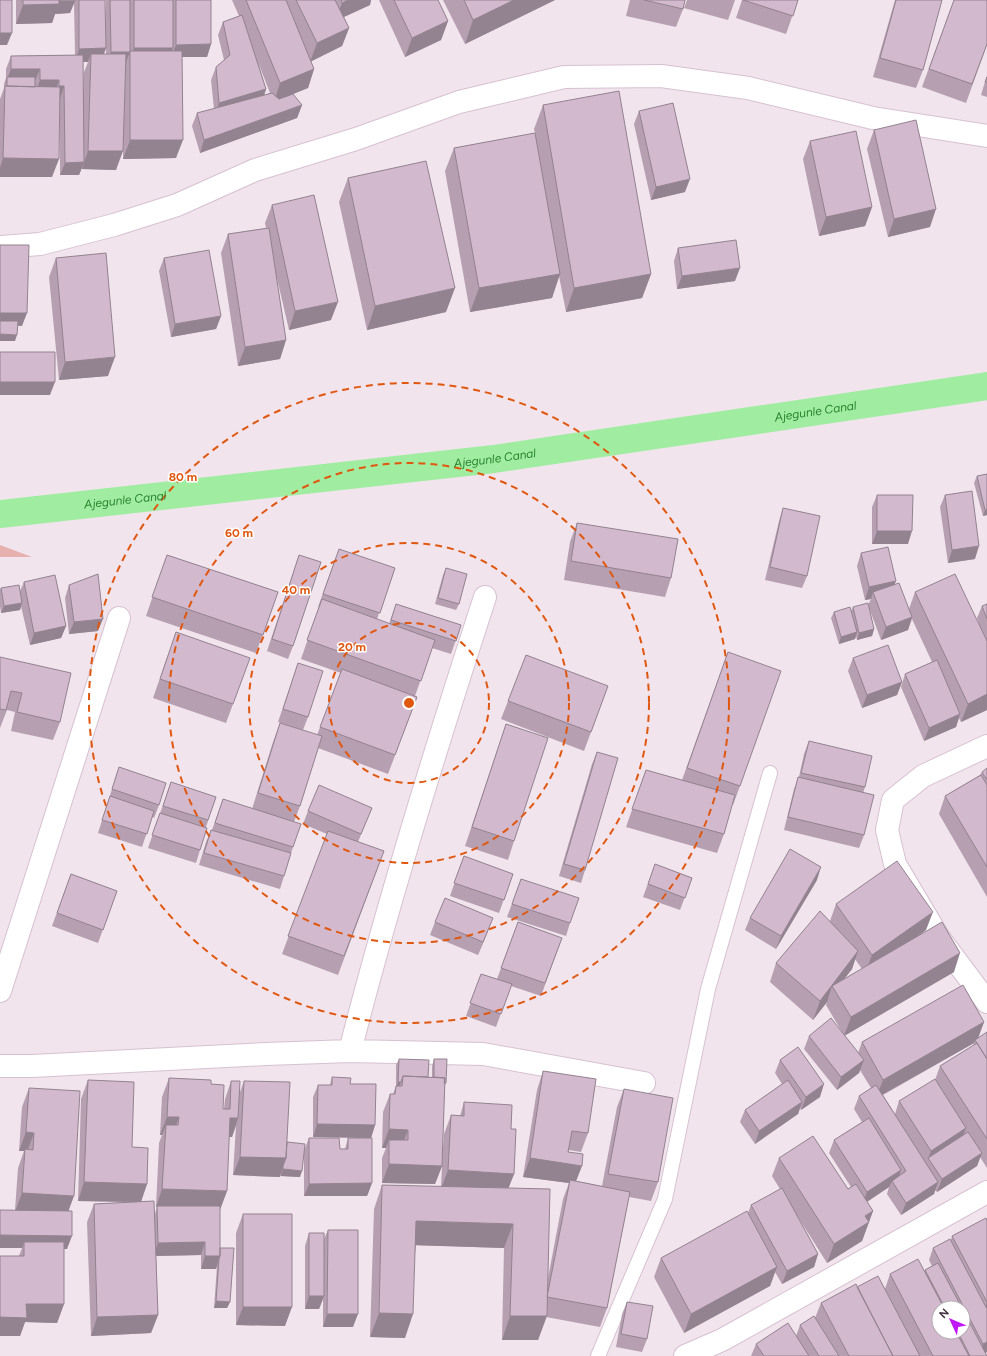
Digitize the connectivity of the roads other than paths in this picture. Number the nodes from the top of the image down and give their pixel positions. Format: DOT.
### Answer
graph roads {
  1 [pos="987,136"];
  2 [pos="0,247"];
  3 [pos="485,597"];
  4 [pos="119,618"];
  5 [pos="987,746"];
  6 [pos="770,773"];
  7 [pos="0,991"];
  8 [pos="987,1002"];
  9 [pos="350,1051"];
  10 [pos="0,1066"];
  11 [pos="644,1083"];
  12 [pos="987,1192"];
  13 [pos="598,1356"];
  14 [pos="685,1356"];
  1 -- 2 [label="street"];
  3 -- 9 [label="street"];
  4 -- 7 [label="street"];
  5 -- 8 [label="street"];
  6 -- 13 [label="lane"];
  9 -- 10 [label="street"];
  9 -- 11 [label="street"];
  12 -- 14 [label="street"];
}
